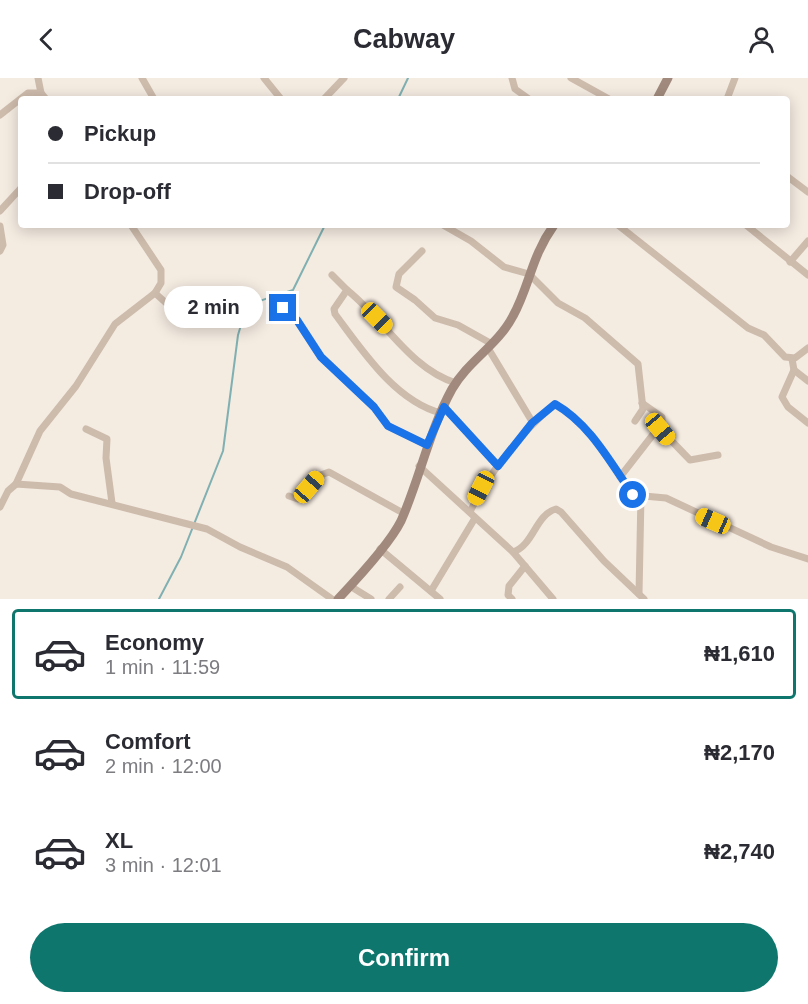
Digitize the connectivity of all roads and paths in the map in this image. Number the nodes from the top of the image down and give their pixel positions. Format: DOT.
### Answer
graph roads {
  1 [pos="38,78"];
  2 [pos="142,78"];
  3 [pos="264,78"];
  4 [pos="344,78"];
  5 [pos="512,78"];
  6 [pos="571,78"];
  7 [pos="668,78"];
  8 [pos="735,78"];
  9 [pos="24,96"];
  10 [pos="44,96"];
  11 [pos="152,96"];
  12 [pos="279,96"];
  13 [pos="327,96"];
  14 [pos="525,96"];
  15 [pos="604,96"];
  16 [pos="659,96"];
  17 [pos="728,96"];
  18 [pos="18,101"];
  19 [pos="0,115"];
  20 [pos="790,178"];
  21 [pos="18,191"];
  22 [pos="808,192"];
  23 [pos="0,211"];
  24 [pos="0,226"];
  25 [pos="133,228"];
  26 [pos="448,228"];
  27 [pos="552,228"];
  28 [pos="622,228"];
  29 [pos="750,228"];
  30 [pos="808,241"];
  31 [pos="0,251"];
  32 [pos="422,251"];
  33 [pos="790,262"];
  34 [pos="529,274"];
  35 [pos="332,275"];
  36 [pos="808,275"];
  37 [pos="347,290"];
  38 [pos="155,293"];
  39 [pos="273,302"];
  40 [pos="186,321"];
  41 [pos="490,346"];
  42 [pos="808,348"];
  43 [pos="792,359"];
  44 [pos="794,370"];
  45 [pos="808,381"];
  46 [pos="456,383"];
  47 [pos="642,403"];
  48 [pos="442,410"];
  49 [pos="634,421"];
  50 [pos="532,423"];
  51 [pos="808,423"];
  52 [pos="86,429"];
  53 [pos="660,429"];
  54 [pos="427,445"];
  55 [pos="718,455"];
  56 [pos="419,466"];
  57 [pos="498,466"];
  58 [pos="621,477"];
  59 [pos="16,484"];
  60 [pos="0,488"];
  61 [pos="8,491"];
  62 [pos="641,495"];
  63 [pos="289,496"];
  64 [pos="112,503"];
  65 [pos="0,507"];
  66 [pos="403,513"];
  67 [pos="472,514"];
  68 [pos="380,549"];
  69 [pos="513,552"];
  70 [pos="808,559"];
  71 [pos="525,566"];
  72 [pos="350,586"];
  73 [pos="400,587"];
  74 [pos="431,591"];
  75 [pos="642,596"];
  76 [pos="332,599"];
  77 [pos="338,599"];
  78 [pos="370,599"];
  79 [pos="389,599"];
  80 [pos="440,599"];
  81 [pos="512,599"];
  82 [pos="553,599"];
  1 -- 10 [label="street"];
  2 -- 11 [label="street"];
  3 -- 12 [label="street"];
  4 -- 13 [label="street"];
  5 -- 14 [label="street"];
  6 -- 15 [label="street"];
  7 -- 16 [label="street"];
  8 -- 17 [label="street"];
  9 -- 10 [label="street"];
  18 -- 19 [label="street"];
  20 -- 22 [label="street"];
  21 -- 23 [label="street"];
  24 -- 31 [label="street"];
  25 -- 38 [label="street"];
  26 -- 34 [label="street"];
  27 -- 34 [label="street"];
  28 -- 43 [label="street"];
  29 -- 33 [label="street"];
  30 -- 33 [label="street"];
  32 -- 41 [label="street"];
  33 -- 36 [label="street"];
  34 -- 41 [label="street"];
  34 -- 47 [label="street"];
  35 -- 37 [label="street"];
  37 -- 46 [label="street"];
  37 -- 48 [label="street"];
  38 -- 40 [label="street"];
  38 -- 59 [label="street"];
  39 -- 54 [label="street"];
  41 -- 46 [label="street"];
  41 -- 50 [label="street"];
  42 -- 43 [label="street"];
  43 -- 44 [label="street"];
  44 -- 45 [label="street"];
  44 -- 51 [label="street"];
  46 -- 48 [label="street"];
  47 -- 49 [label="street"];
  47 -- 53 [label="street"];
  48 -- 54 [label="street"];
  48 -- 57 [label="street"];
  50 -- 57 [label="street"];
  50 -- 58 [label="street"];
  52 -- 64 [label="street"];
  53 -- 55 [label="street"];
  53 -- 58 [label="street"];
  54 -- 56 [label="street"];
  56 -- 66 [label="street"];
  56 -- 67 [label="street"];
  57 -- 67 [label="street"];
  58 -- 62 [label="street"];
  59 -- 61 [label="street"];
  59 -- 64 [label="street"];
  60 -- 61 [label="street"];
  61 -- 65 [label="street"];
  62 -- 70 [label="street"];
  62 -- 75 [label="street"];
  63 -- 66 [label="street"];
  64 -- 76 [label="street"];
  66 -- 68 [label="street"];
  67 -- 69 [label="street"];
  67 -- 74 [label="street"];
  68 -- 72 [label="street"];
  68 -- 74 [label="street"];
  69 -- 71 [label="street"];
  69 -- 75 [label="street"];
  71 -- 81 [label="street"];
  71 -- 82 [label="street"];
  72 -- 77 [label="street"];
  72 -- 78 [label="street"];
  73 -- 79 [label="street"];
  74 -- 80 [label="street"];
}
